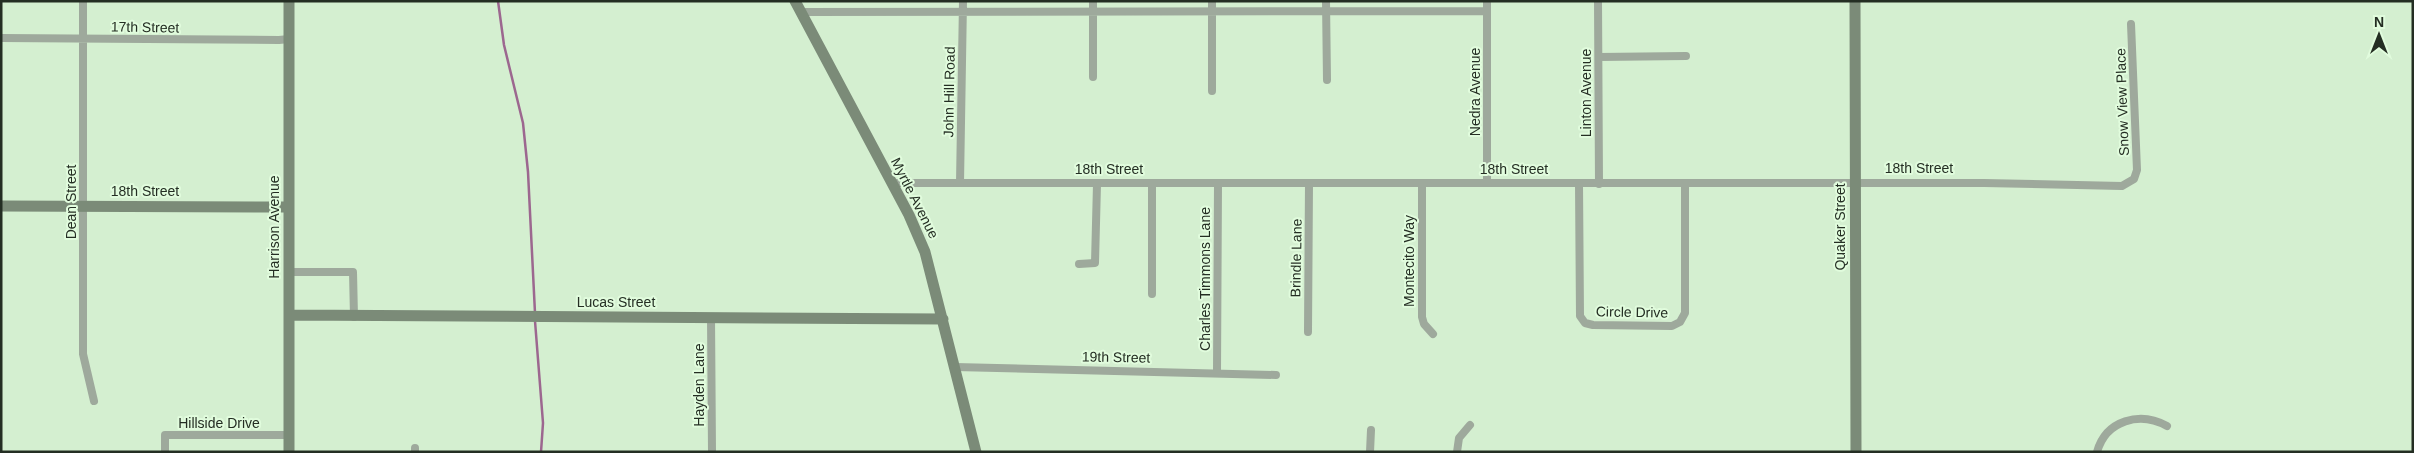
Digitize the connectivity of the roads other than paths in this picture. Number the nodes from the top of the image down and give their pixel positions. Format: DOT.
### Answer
graph roads {
  1 [pos="84,1"];
  2 [pos="289,1"];
  3 [pos="795,1"];
  4 [pos="963,1"];
  5 [pos="1093,1"];
  6 [pos="1212,1"];
  7 [pos="1326,1"];
  8 [pos="1487,1"];
  9 [pos="1598,1"];
  10 [pos="1856,1"];
  11 [pos="1326,10"];
  12 [pos="1093,11"];
  13 [pos="1212,11"];
  14 [pos="1487,11"];
  15 [pos="801,12"];
  16 [pos="963,12"];
  17 [pos="2131,24"];
  18 [pos="1,38"];
  19 [pos="83,38"];
  20 [pos="289,39"];
  21 [pos="1686,56"];
  22 [pos="1599,57"];
  23 [pos="1093,77"];
  24 [pos="1327,80"];
  25 [pos="1212,91"];
  26 [pos="2134,179"];
  27 [pos="892,183"];
  28 [pos="960,183"];
  29 [pos="1487,183"];
  30 [pos="1855,183"];
  31 [pos="1097,184"];
  32 [pos="1152,184"];
  33 [pos="1218,184"];
  34 [pos="1309,184"];
  35 [pos="1422,184"];
  36 [pos="1579,184"];
  37 [pos="1599,184"];
  38 [pos="1685,184"];
  39 [pos="1,206"];
  40 [pos="84,206"];
  41 [pos="289,207"];
  42 [pos="1079,264"];
  43 [pos="289,272"];
  44 [pos="1152,294"];
  45 [pos="289,316"];
  46 [pos="354,318"];
  47 [pos="711,318"];
  48 [pos="943,319"];
  49 [pos="1308,332"];
  50 [pos="1433,334"];
  51 [pos="955,367"];
  52 [pos="1217,373"];
  53 [pos="1276,374"];
  54 [pos="94,401"];
  55 [pos="1470,425"];
  56 [pos="2167,426"];
  57 [pos="1371,430"];
  58 [pos="289,435"];
  59 [pos="165,452"];
  60 [pos="289,452"];
  61 [pos="712,452"];
  62 [pos="976,452"];
  63 [pos="1370,452"];
  64 [pos="1457,452"];
  65 [pos="1856,452"];
  66 [pos="2097,452"];
  1 -- 19 [label="street, Dean Street"];
  2 -- 20 [label="street, Harrison Avenue"];
  3 -- 15 [label="street, Myrtle Avenue"];
  4 -- 16 [label="street, John Hill Road"];
  5 -- 12 [label="street"];
  6 -- 13 [label="street"];
  7 -- 11 [label="street"];
  8 -- 14 [label="street, Nedra Avenue"];
  9 -- 22 [label="street, Linton Avenue"];
  10 -- 30 [label="street, Quaker Street"];
  11 -- 13 [label="street"];
  11 -- 14 [label="street"];
  11 -- 24 [label="street"];
  12 -- 13 [label="street"];
  12 -- 16 [label="street"];
  12 -- 23 [label="street"];
  13 -- 25 [label="street"];
  14 -- 29 [label="street, Nedra Avenue"];
  15 -- 16 [label="street"];
  15 -- 27 [label="street, Myrtle Avenue"];
  16 -- 28 [label="street, John Hill Road"];
  17 -- 26 [label="street, Snow View Place"];
  18 -- 19 [label="street, 17th Street"];
  19 -- 20 [label="street, 17th Street"];
  19 -- 40 [label="street, Dean Street"];
  20 -- 41 [label="street, Harrison Avenue"];
  21 -- 22 [label="street"];
  22 -- 37 [label="street, Linton Avenue"];
  26 -- 30 [label="street, 18th Street"];
  27 -- 28 [label="street, 18th Street"];
  27 -- 48 [label="street, Myrtle Avenue"];
  28 -- 31 [label="street, 18th Street"];
  29 -- 35 [label="street, 18th Street"];
  29 -- 36 [label="street, 18th Street"];
  30 -- 38 [label="street, 18th Street"];
  30 -- 65 [label="street, Quaker Street"];
  31 -- 32 [label="street, 18th Street"];
  31 -- 42 [label="street"];
  32 -- 33 [label="street, 18th Street"];
  32 -- 44 [label="street"];
  33 -- 34 [label="street, 18th Street"];
  33 -- 52 [label="street, Charles Timmons Lane"];
  34 -- 35 [label="street, 18th Street"];
  34 -- 49 [label="street, Brindle Lane"];
  35 -- 50 [label="street, Montecito Way"];
  36 -- 37 [label="street, 18th Street"];
  36 -- 38 [label="street, Circle Drive"];
  37 -- 38 [label="street, 18th Street"];
  39 -- 40 [label="street, 18th Street"];
  40 -- 41 [label="street, 18th Street"];
  40 -- 54 [label="street, Dean Street"];
  41 -- 43 [label="street, Harrison Avenue"];
  43 -- 45 [label="street, Harrison Avenue"];
  43 -- 46 [label="street"];
  45 -- 46 [label="street, Lucas Street"];
  45 -- 58 [label="street, Harrison Avenue"];
  46 -- 47 [label="street, Lucas Street"];
  47 -- 48 [label="street, Lucas Street"];
  47 -- 61 [label="street, Hayden Lane"];
  48 -- 51 [label="street, Myrtle Avenue"];
  51 -- 52 [label="street, 19th Street"];
  51 -- 62 [label="street, Myrtle Avenue"];
  52 -- 53 [label="street, 19th Street"];
  55 -- 64 [label="street"];
  56 -- 66 [label="street"];
  57 -- 63 [label="street"];
  58 -- 59 [label="street, Hillside Drive"];
  58 -- 60 [label="street, Harrison Avenue"];
}
